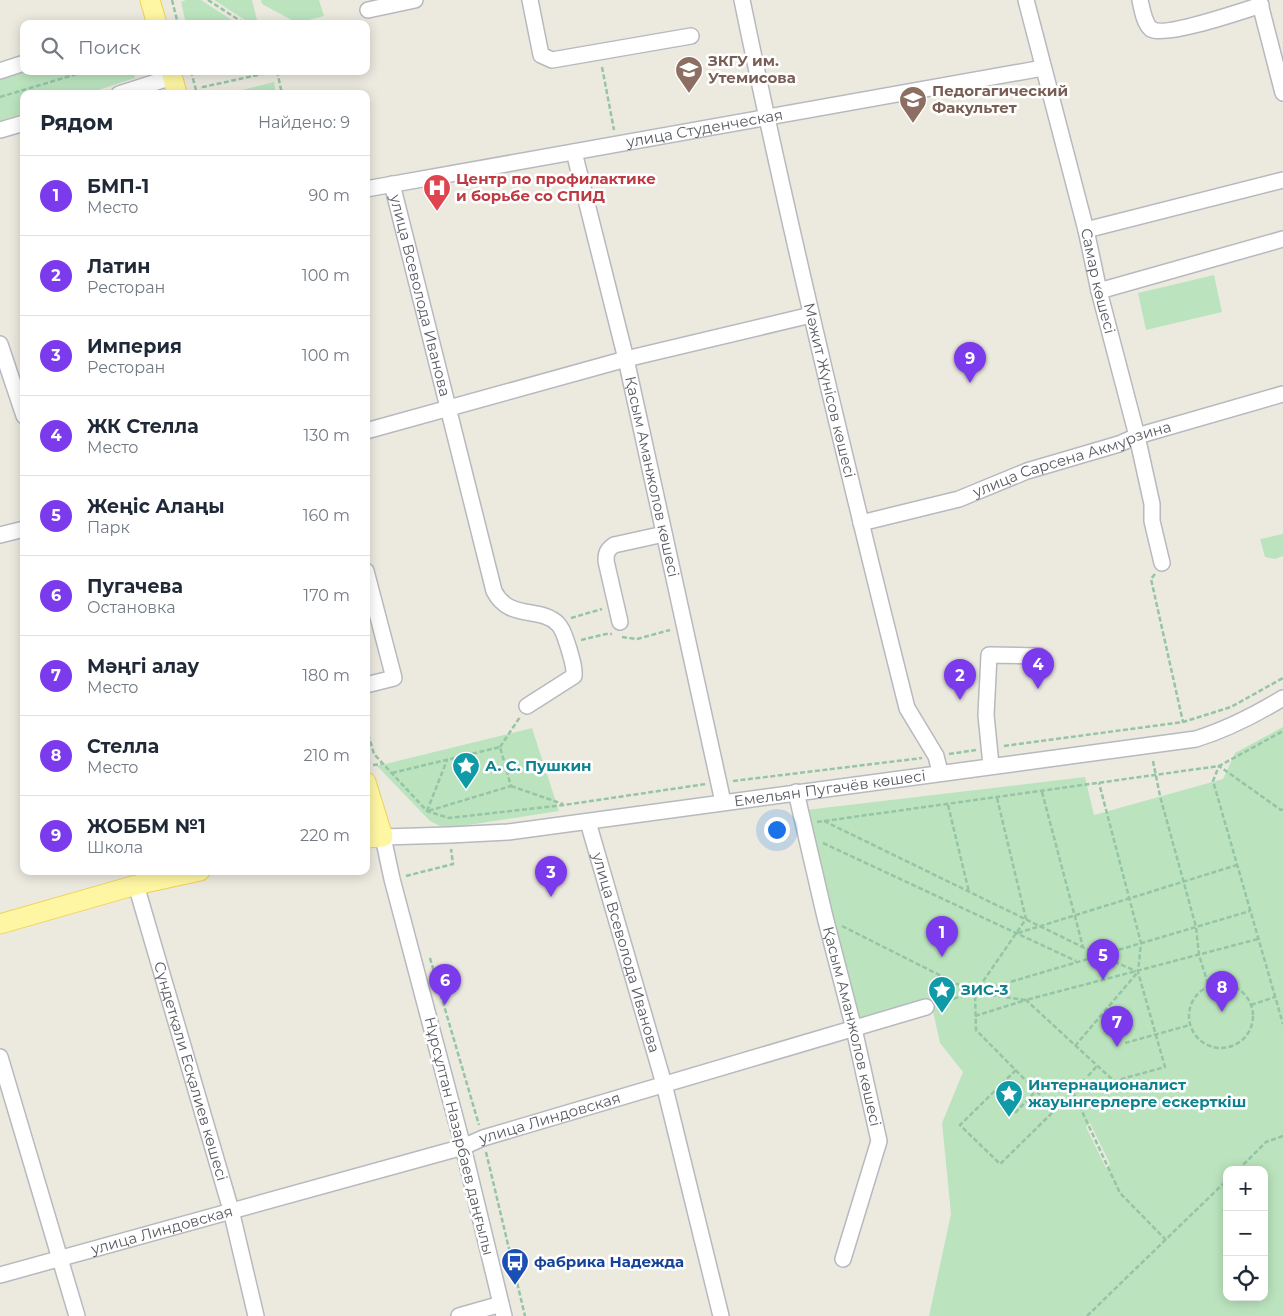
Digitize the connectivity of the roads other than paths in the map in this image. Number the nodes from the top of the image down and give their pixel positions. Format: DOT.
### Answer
graph roads {
  1 [pos="150,0"];
  2 [pos="415,0"];
  3 [pos="530,0"];
  4 [pos="742,0"];
  5 [pos="1026,0"];
  6 [pos="1140,0"];
  7 [pos="1260,3"];
  8 [pos="368,10"];
  9 [pos="153,20"];
  10 [pos="691,36"];
  11 [pos="20,64"];
  12 [pos="1043,68"];
  13 [pos="0,70"];
  14 [pos="173,81"];
  15 [pos="136,90"];
  16 [pos="1283,93"];
  17 [pos="766,118"];
  18 [pos="20,124"];
  19 [pos="0,130"];
  20 [pos="574,152"];
  21 [pos="1283,180"];
  22 [pos="392,184"];
  23 [pos="370,187"];
  24 [pos="1086,230"];
  25 [pos="1283,239"];
  26 [pos="1100,291"];
  27 [pos="811,315"];
  28 [pos="0,344"];
  29 [pos="626,360"];
  30 [pos="1283,394"];
  31 [pos="20,404"];
  32 [pos="448,408"];
  33 [pos="370,430"];
  34 [pos="1137,436"];
  35 [pos="861,524"];
  36 [pos="20,530"];
  37 [pos="664,534"];
  38 [pos="0,535"];
  39 [pos="1162,563"];
  40 [pos="370,586"];
  41 [pos="620,622"];
  42 [pos="1039,656"];
  43 [pos="370,684"];
  44 [pos="1283,698"];
  45 [pos="527,706"];
  46 [pos="991,766"];
  47 [pos="940,772"];
  48 [pos="370,774"];
  49 [pos="796,792"];
  50 [pos="723,802"];
  51 [pos="588,822"];
  52 [pos="375,837"];
  53 [pos="172,875"];
  54 [pos="136,885"];
  55 [pos="0,924"];
  56 [pos="926,1007"];
  57 [pos="854,1029"];
  58 [pos="0,1057"];
  59 [pos="664,1084"];
  60 [pos="463,1147"];
  61 [pos="231,1210"];
  62 [pos="61,1259"];
  63 [pos="843,1259"];
  64 [pos="0,1275"];
  65 [pos="503,1310"];
  66 [pos="77,1316"];
  67 [pos="256,1316"];
  68 [pos="459,1316"];
  69 [pos="721,1316"];
  1 -- 9 [label="main road"];
  2 -- 8 [label="street"];
  3 -- 10 [label="street"];
  4 -- 17 [label="street, Мәжит Жүнісов көшесі"];
  5 -- 12 [label="street, Самар көшесі"];
  6 -- 7 [label="street"];
  7 -- 16 [label="street"];
  11 -- 13 [label="street"];
  12 -- 17 [label="street, улица Студенческая"];
  12 -- 24 [label="street, Самар көшесі"];
  14 -- 15 [label="street"];
  17 -- 20 [label="street, улица Студенческая"];
  17 -- 27 [label="street, Мәжит Жүнісов көшесі"];
  18 -- 19 [label="street"];
  20 -- 22 [label="street, улица Студенческая"];
  20 -- 29 [label="street, Қасым Аманжолов көшесі"];
  21 -- 24 [label="street"];
  22 -- 23 [label="street, улица Студенческая"];
  22 -- 32 [label="street, улица Всеволода Иванова"];
  24 -- 26 [label="street, Самар көшесі"];
  25 -- 26 [label="street"];
  26 -- 34 [label="street, Самар көшесі"];
  27 -- 29 [label="street"];
  27 -- 35 [label="street, Мәжит Жүнісов көшесі"];
  28 -- 31 [label="street"];
  29 -- 32 [label="street"];
  29 -- 37 [label="street, Қасым Аманжолов көшесі"];
  30 -- 34 [label="street, улица Сарсена Акмурзина"];
  32 -- 33 [label="street"];
  32 -- 45 [label="street, улица Всеволода Иванова"];
  34 -- 35 [label="street, улица Сарсена Акмурзина"];
  34 -- 39 [label="street, Самар көшесі"];
  35 -- 47 [label="street, Мәжит Жүнісов көшесі"];
  36 -- 38 [label="street"];
  37 -- 41 [label="street"];
  37 -- 50 [label="street, Қасым Аманжолов көшесі"];
  40 -- 43 [label="street"];
  42 -- 46 [label="street"];
  44 -- 46 [label="street, Емельян Пугачёв көшесі"];
  46 -- 47 [label="street, Емельян Пугачёв көшесі"];
  47 -- 49 [label="street, Емельян Пугачёв көшесі"];
  48 -- 52 [label="main road, Нұрсұлтан Назарбаев даңғылы"];
  49 -- 50 [label="street, Емельян Пугачёв көшесі"];
  49 -- 57 [label="street, Қасым Аманжолов көшесі"];
  50 -- 51 [label="street, Емельян Пугачёв көшесі"];
  51 -- 52 [label="street, Емельян Пугачёв көшесі"];
  51 -- 59 [label="street, улица Всеволода Иванова"];
  52 -- 60 [label="street, Нұрсұлтан Назарбаев даңғылы"];
  53 -- 54 [label="main road"];
  54 -- 55 [label="main road"];
  54 -- 61 [label="street, Сүндетқали Есқалиев көшесі"];
  56 -- 57 [label="street, улица Линдовская"];
  57 -- 59 [label="street, улица Линдовская"];
  57 -- 63 [label="street, Қасым Аманжолов көшесі"];
  58 -- 62 [label="street"];
  59 -- 60 [label="street, улица Линдовская"];
  59 -- 69 [label="street, улица Всеволода Иванова"];
  60 -- 61 [label="street, улица Линдовская"];
  60 -- 65 [label="street, Нұрсұлтан Назарбаев даңғылы"];
  61 -- 62 [label="street, улица Линдовская"];
  61 -- 67 [label="street, Сүндетқали Есқалиев көшесі"];
  62 -- 64 [label="street, улица Линдовская"];
  62 -- 66 [label="street"];
  65 -- 68 [label="street"];
}
